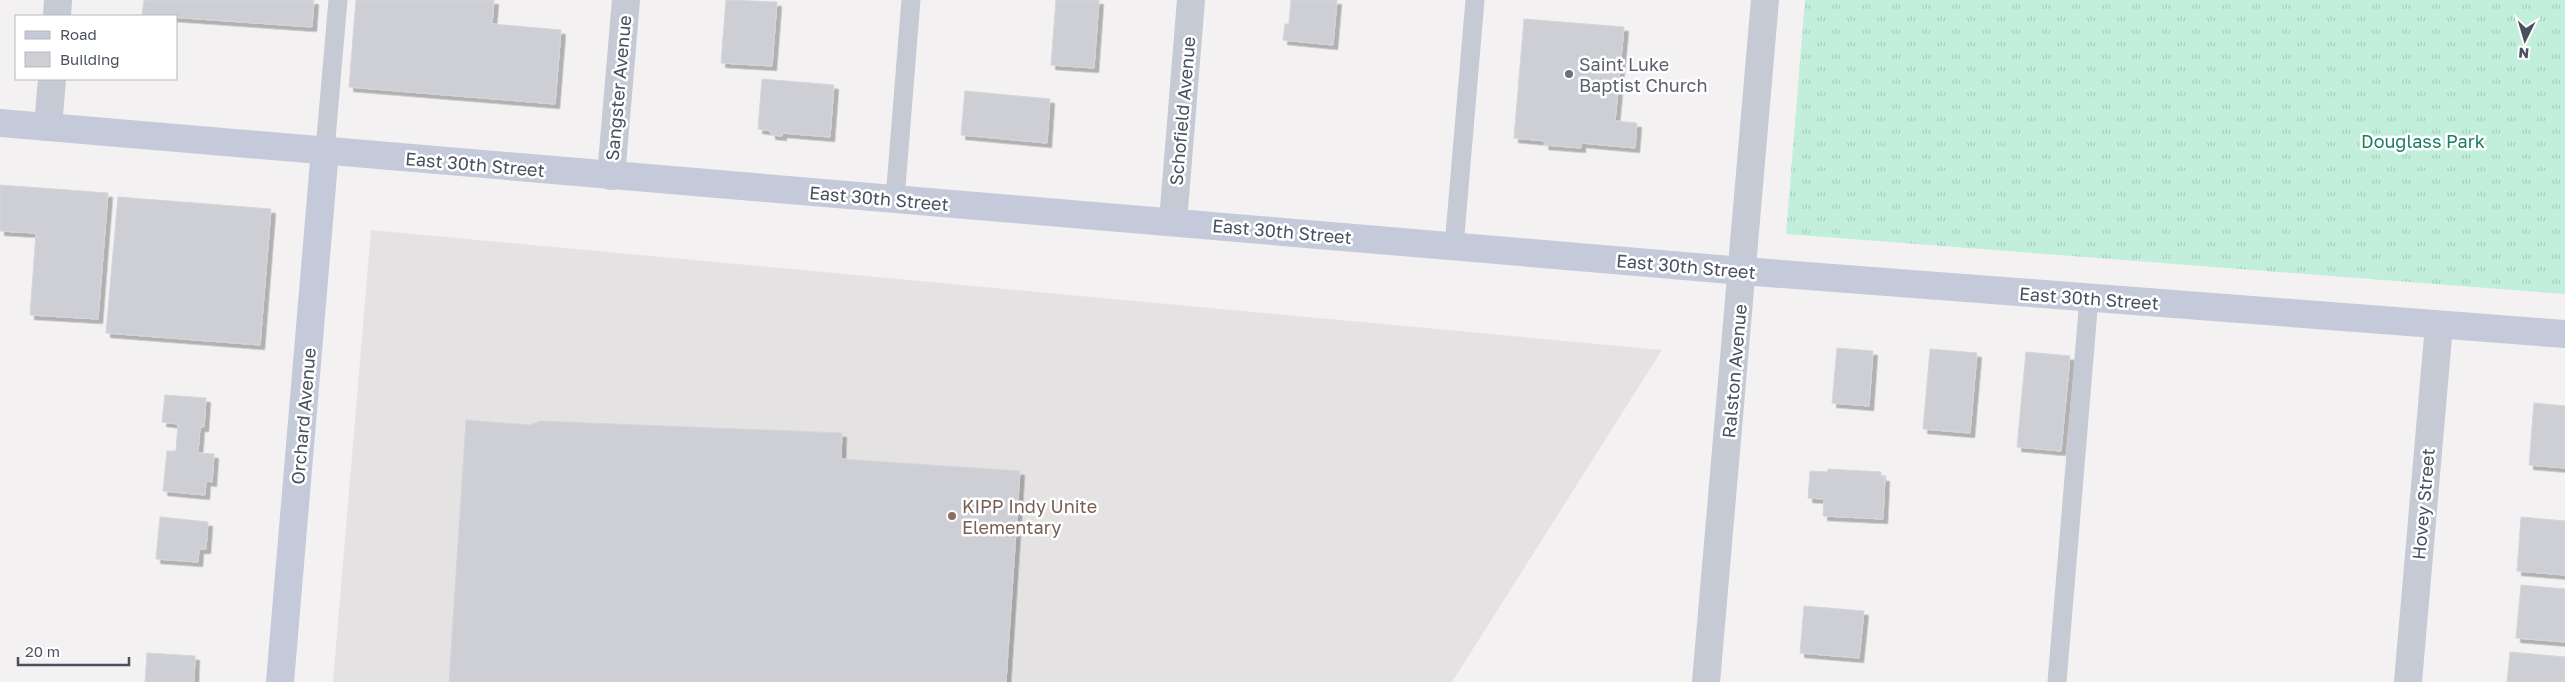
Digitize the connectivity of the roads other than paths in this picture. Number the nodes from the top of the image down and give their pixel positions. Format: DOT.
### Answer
graph roads {
  1 [pos="58,0"];
  2 [pos="338,0"];
  3 [pos="626,0"];
  4 [pos="911,0"];
  5 [pos="1191,0"];
  6 [pos="1475,0"];
  7 [pos="1765,0"];
  8 [pos="56,15"];
  9 [pos="52,80"];
  10 [pos="0,123"];
  11 [pos="48,127"];
  12 [pos="326,150"];
  13 [pos="611,176"];
  14 [pos="895,199"];
  15 [pos="1173,221"];
  16 [pos="1454,246"];
  17 [pos="1743,271"];
  18 [pos="2089,298"];
  19 [pos="2439,325"];
  20 [pos="2565,334"];
  21 [pos="280,682"];
  22 [pos="1706,682"];
  23 [pos="2057,682"];
  24 [pos="2408,682"];
  1 -- 8 [label="street"];
  2 -- 12 [label="lane"];
  3 -- 13 [label="street, Sangster Avenue"];
  4 -- 14 [label="lane"];
  5 -- 15 [label="street, Schofield Avenue"];
  6 -- 16 [label="lane"];
  7 -- 17 [label="street, Ralston Avenue"];
  9 -- 11 [label="street"];
  10 -- 11 [label="main road, East 30th Street"];
  11 -- 12 [label="main road, East 30th Street"];
  12 -- 13 [label="main road, East 30th Street"];
  12 -- 21 [label="main road, Orchard Avenue"];
  13 -- 14 [label="main road, East 30th Street"];
  14 -- 15 [label="main road, East 30th Street"];
  15 -- 16 [label="main road, East 30th Street"];
  16 -- 17 [label="main road, East 30th Street"];
  17 -- 18 [label="main road, East 30th Street"];
  17 -- 22 [label="street, Ralston Avenue"];
  18 -- 19 [label="main road, East 30th Street"];
  18 -- 23 [label="lane"];
  19 -- 20 [label="main road, East 30th Street"];
  19 -- 24 [label="street, Hovey Street"];
}
